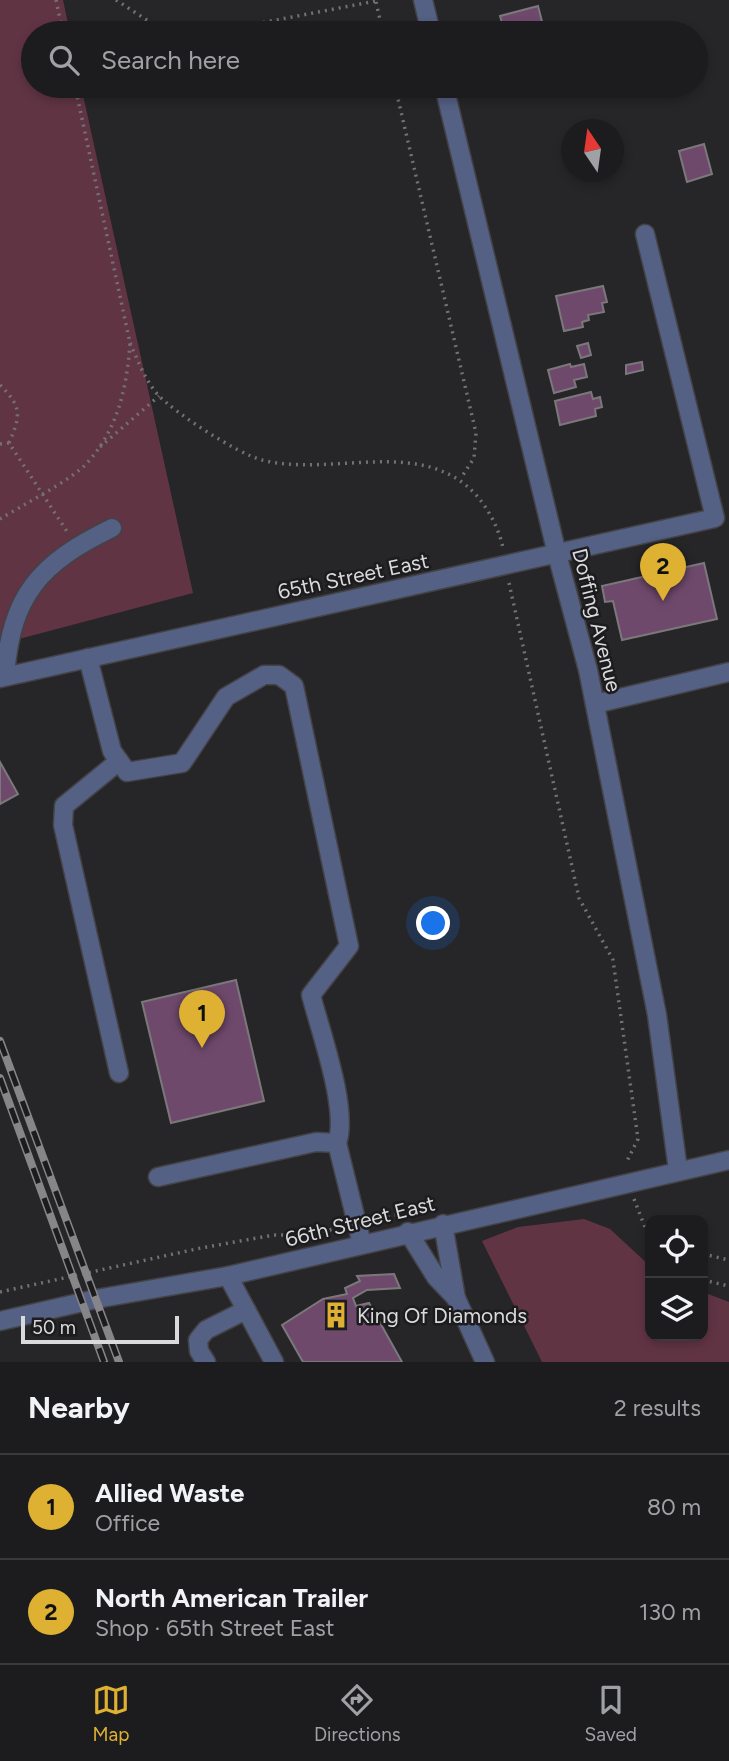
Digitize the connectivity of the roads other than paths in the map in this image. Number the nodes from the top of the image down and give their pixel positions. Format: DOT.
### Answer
graph roads {
  1 [pos="423,0"];
  2 [pos="428,21"];
  3 [pos="447,98"];
  4 [pos="645,234"];
  5 [pos="112,528"];
  6 [pos="557,554"];
  7 [pos="88,658"];
  8 [pos="729,672"];
  9 [pos="3,677"];
  10 [pos="595,704"];
  11 [pos="119,761"];
  12 [pos="119,1073"];
  13 [pos="337,1143"];
  14 [pos="729,1160"];
  15 [pos="678,1170"];
  16 [pos="158,1177"];
  17 [pos="443,1224"];
  18 [pos="408,1232"];
  19 [pos="362,1244"];
  20 [pos="228,1276"];
  21 [pos="456,1298"];
  22 [pos="246,1310"];
  23 [pos="0,1321"];
  24 [pos="206,1362"];
  25 [pos="274,1362"];
  26 [pos="485,1362"];
  1 -- 2 [label="street"];
  3 -- 6 [label="street, Doffing Avenue"];
  4 -- 6 [label="street, 65th Street East"];
  5 -- 9 [label="street"];
  6 -- 7 [label="street, 65th Street East"];
  6 -- 10 [label="street, Doffing Avenue"];
  7 -- 9 [label="street, 65th Street East"];
  7 -- 11 [label="street"];
  8 -- 10 [label="street"];
  10 -- 15 [label="street, Doffing Avenue"];
  11 -- 12 [label="street"];
  11 -- 13 [label="street"];
  13 -- 16 [label="street"];
  13 -- 19 [label="street"];
  14 -- 15 [label="street, 66th Street East"];
  15 -- 17 [label="street, 66th Street East"];
  17 -- 18 [label="street, 66th Street East"];
  17 -- 21 [label="street"];
  18 -- 19 [label="street, 66th Street East"];
  18 -- 21 [label="street"];
  19 -- 20 [label="street, 66th Street East"];
  20 -- 22 [label="street"];
  20 -- 23 [label="street, 66th Street East"];
  21 -- 26 [label="street"];
  22 -- 24 [label="street"];
  22 -- 25 [label="street"];
}
